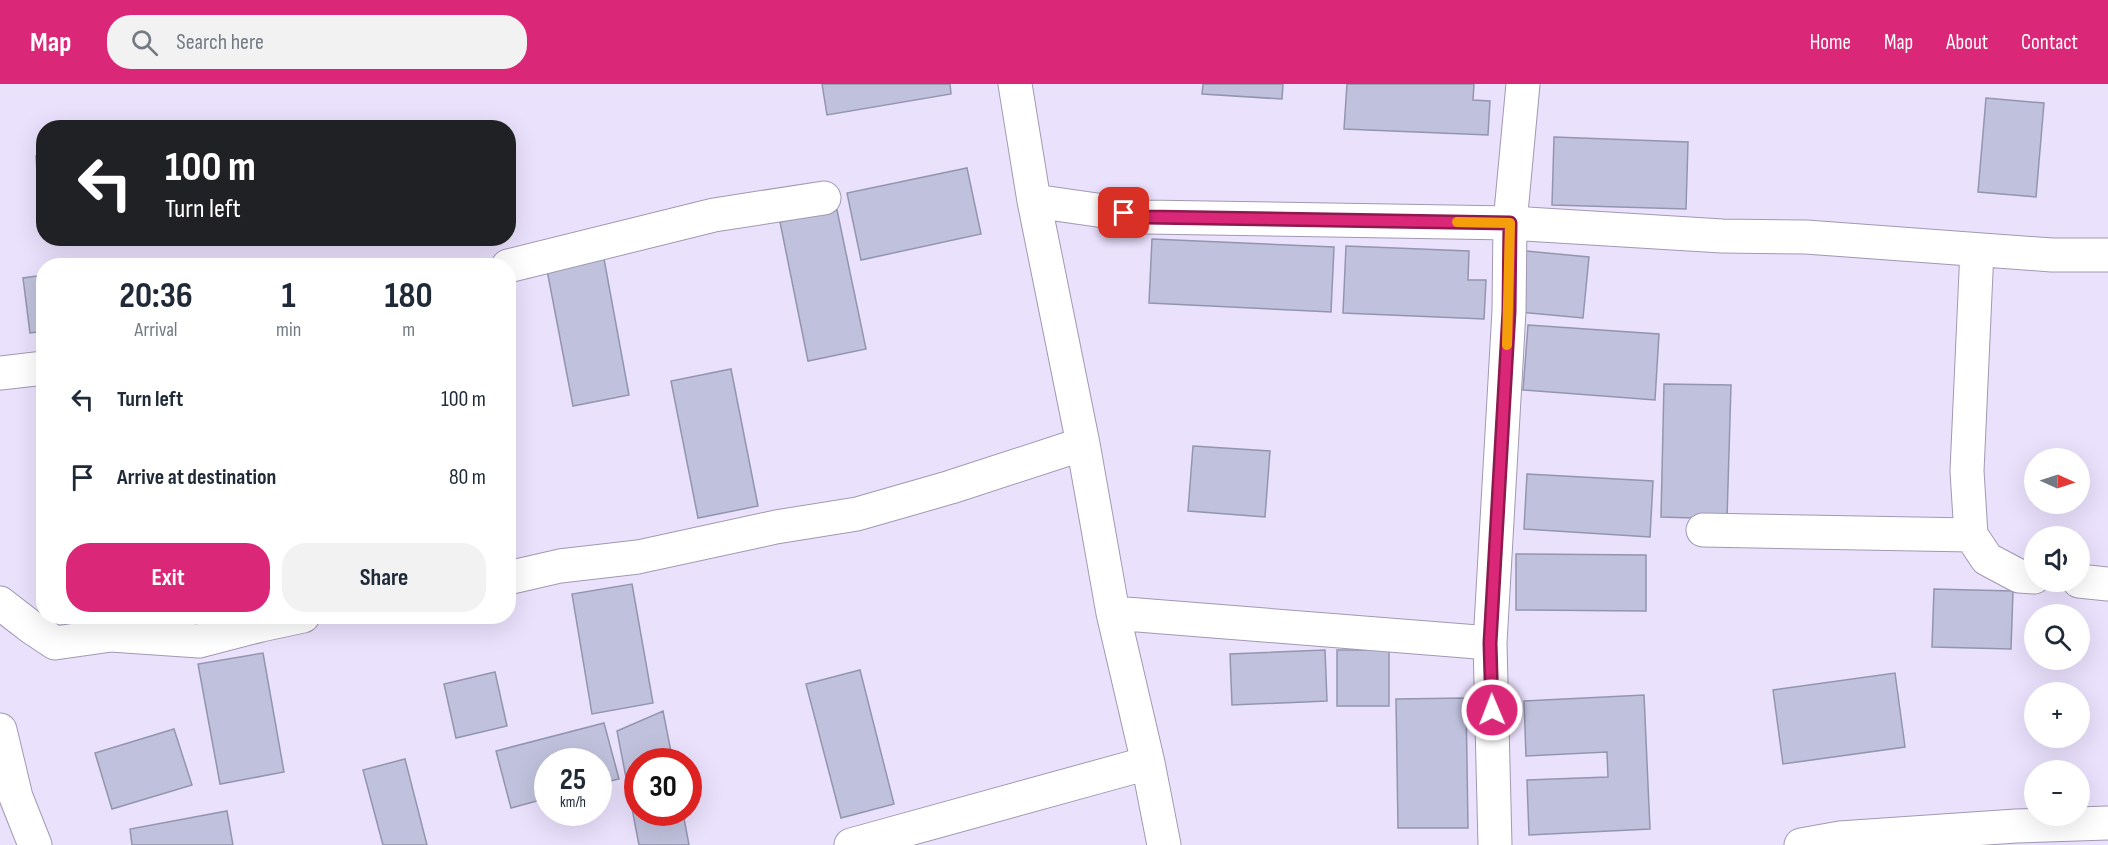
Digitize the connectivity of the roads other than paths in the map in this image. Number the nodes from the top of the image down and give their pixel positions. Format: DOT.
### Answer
graph roads {
  1 [pos="1015,84"];
  2 [pos="1523,84"];
  3 [pos="824,198"];
  4 [pos="1034,201"];
  5 [pos="1510,223"];
  6 [pos="1977,250"];
  7 [pos="2108,255"];
  8 [pos="516,264"];
  9 [pos="36,369"];
  10 [pos="0,373"];
  11 [pos="1083,444"];
  12 [pos="1703,530"];
  13 [pos="1971,535"];
  14 [pos="516,576"];
  15 [pos="2024,576"];
  16 [pos="2090,582"];
  17 [pos="2108,584"];
  18 [pos="0,603"];
  19 [pos="1113,613"];
  20 [pos="266,624"];
  21 [pos="1490,643"];
  22 [pos="0,730"];
  23 [pos="1148,764"];
  24 [pos="2108,823"];
  25 [pos="35,845"];
  26 [pos="851,845"];
  27 [pos="1164,845"];
  28 [pos="1495,845"];
  29 [pos="1801,845"];
  1 -- 4 [label="street"];
  2 -- 5 [label="street"];
  3 -- 8 [label="street"];
  4 -- 5 [label="street"];
  4 -- 11 [label="street"];
  5 -- 6 [label="street"];
  5 -- 21 [label="street"];
  6 -- 7 [label="street"];
  6 -- 13 [label="street"];
  9 -- 10 [label="street"];
  11 -- 14 [label="street"];
  11 -- 19 [label="street"];
  12 -- 13 [label="street"];
  13 -- 15 [label="street"];
  16 -- 17 [label="street"];
  18 -- 20 [label="street"];
  19 -- 21 [label="street"];
  19 -- 23 [label="street"];
  21 -- 28 [label="street"];
  22 -- 25 [label="street"];
  23 -- 26 [label="street"];
  23 -- 27 [label="street"];
  24 -- 29 [label="street"];
}
